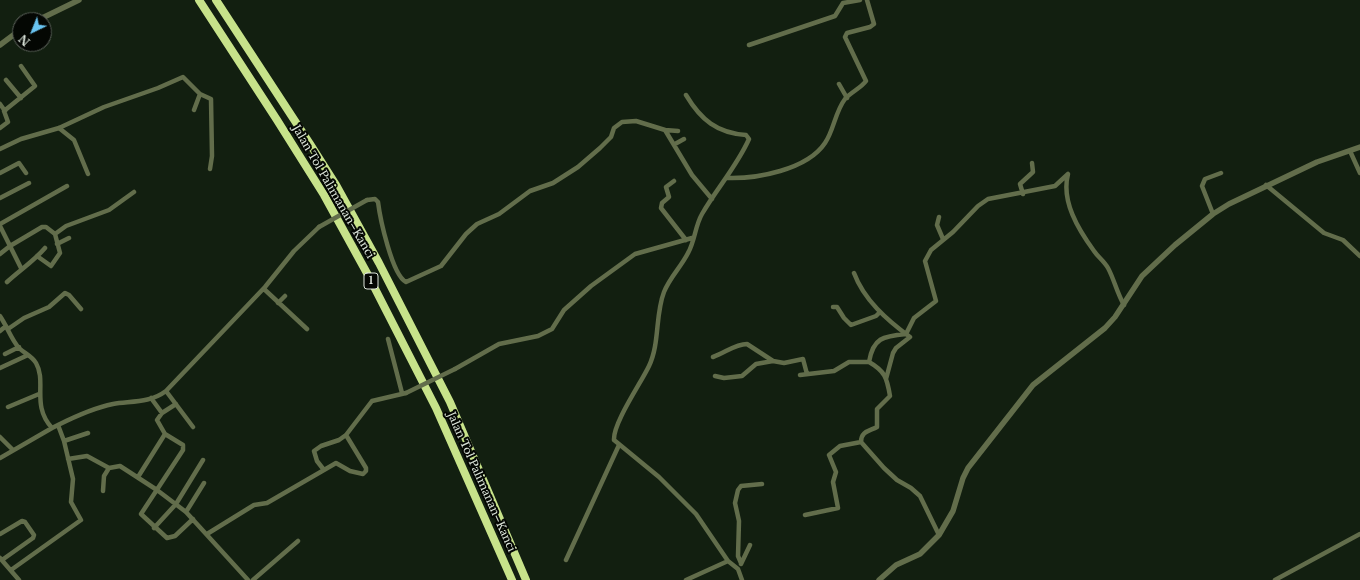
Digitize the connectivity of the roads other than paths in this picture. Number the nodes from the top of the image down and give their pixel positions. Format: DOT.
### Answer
graph roads {
  1 [pos="78,0"];
  2 [pos="199,0"];
  3 [pos="216,0"];
  4 [pos="860,0"];
  5 [pos="867,0"];
  6 [pos="52,13"];
  7 [pos="12,36"];
  8 [pos="0,45"];
  9 [pos="749,45"];
  10 [pos="21,66"];
  11 [pos="6,80"];
  12 [pos="839,84"];
  13 [pos="200,94"];
  14 [pos="686,95"];
  15 [pos="21,98"];
  16 [pos="847,98"];
  17 [pos="0,104"];
  18 [pos="194,110"];
  19 [pos="5,111"];
  20 [pos="0,128"];
  21 [pos="59,128"];
  22 [pos="665,130"];
  23 [pos="678,131"];
  24 [pos="684,139"];
  25 [pos="675,144"];
  26 [pos="1360,147"];
  27 [pos="0,148"];
  28 [pos="1350,151"];
  29 [pos="1032,163"];
  30 [pos="210,169"];
  31 [pos="0,173"];
  32 [pos="26,173"];
  33 [pos="1221,173"];
  34 [pos="1360,173"];
  35 [pos="88,174"];
  36 [pos="727,178"];
  37 [pos="674,181"];
  38 [pos="29,184"];
  39 [pos="1266,185"];
  40 [pos="67,186"];
  41 [pos="1055,186"];
  42 [pos="1066,189"];
  43 [pos="134,192"];
  44 [pos="1023,194"];
  45 [pos="0,198"];
  46 [pos="712,199"];
  47 [pos="1212,214"];
  48 [pos="939,217"];
  49 [pos="0,225"];
  50 [pos="55,234"];
  51 [pos="70,238"];
  52 [pos="692,238"];
  53 [pos="943,239"];
  54 [pos="686,240"];
  55 [pos="57,244"];
  56 [pos="10,246"];
  57 [pos="45,248"];
  58 [pos="0,254"];
  59 [pos="37,256"];
  60 [pos="1360,256"];
  61 [pos="22,268"];
  62 [pos="854,273"];
  63 [pos="7,282"];
  64 [pos="264,289"];
  65 [pos="285,296"];
  66 [pos="278,303"];
  67 [pos="1124,305"];
  68 [pos="833,307"];
  69 [pos="81,309"];
  70 [pos="880,312"];
  71 [pos="0,316"];
  72 [pos="7,327"];
  73 [pos="307,329"];
  74 [pos="0,331"];
  75 [pos="906,334"];
  76 [pos="388,339"];
  77 [pos="19,347"];
  78 [pos="5,354"];
  79 [pos="28,355"];
  80 [pos="713,357"];
  81 [pos="773,361"];
  82 [pos="869,362"];
  83 [pos="0,368"];
  84 [pos="807,374"];
  85 [pos="800,375"];
  86 [pos="715,376"];
  87 [pos="886,379"];
  88 [pos="166,391"];
  89 [pos="404,393"];
  90 [pos="39,394"];
  91 [pos="151,398"];
  92 [pos="176,404"];
  93 [pos="8,407"];
  94 [pos="162,414"];
  95 [pos="58,425"];
  96 [pos="193,427"];
  97 [pos="52,428"];
  98 [pos="88,432"];
  99 [pos="165,434"];
  100 [pos="346,435"];
  101 [pos="0,436"];
  102 [pos="64,440"];
  103 [pos="861,442"];
  104 [pos="619,445"];
  105 [pos="13,450"];
  106 [pos="0,458"];
  107 [pos="68,458"];
  108 [pos="203,460"];
  109 [pos="109,468"];
  110 [pos="324,470"];
  111 [pos="138,477"];
  112 [pos="204,483"];
  113 [pos="762,484"];
  114 [pos="157,490"];
  115 [pos="103,491"];
  116 [pos="176,504"];
  117 [pos="186,512"];
  118 [pos="805,515"];
  119 [pos="193,519"];
  120 [pos="154,528"];
  121 [pos="0,534"];
  122 [pos="207,534"];
  123 [pos="939,534"];
  124 [pos="1360,534"];
  125 [pos="298,541"];
  126 [pos="750,545"];
  127 [pos="1,559"];
  128 [pos="566,560"];
  129 [pos="728,561"];
  130 [pos="741,563"];
  131 [pos="738,569"];
  132 [pos="11,570"];
  133 [pos="19,580"];
  134 [pos="248,580"];
  135 [pos="253,580"];
  136 [pos="512,580"];
  137 [pos="526,580"];
  138 [pos="686,580"];
  139 [pos="742,580"];
  140 [pos="879,580"];
  141 [pos="1275,580"];
  1 -- 6 [label="street"];
  2 -- 136 [label="highway, Jalan Tol Palimanan–Kanci / 1"];
  3 -- 137 [label="highway, Jalan Tol Palimanan–Kanci / 1"];
  4 -- 9 [label="street"];
  5 -- 16 [label="street"];
  7 -- 8 [label="street"];
  10 -- 15 [label="street"];
  11 -- 15 [label="street"];
  12 -- 16 [label="street"];
  13 -- 18 [label="street"];
  13 -- 21 [label="street"];
  13 -- 30 [label="street"];
  14 -- 36 [label="street"];
  15 -- 19 [label="street"];
  16 -- 36 [label="street"];
  17 -- 19 [label="street"];
  19 -- 20 [label="street"];
  21 -- 27 [label="street"];
  21 -- 35 [label="street"];
  22 -- 23 [label="street"];
  22 -- 25 [label="street"];
  22 -- 64 [label="street, bridge"];
  24 -- 25 [label="street"];
  25 -- 46 [label="street"];
  26 -- 28 [label="street"];
  28 -- 34 [label="street"];
  28 -- 39 [label="street"];
  29 -- 44 [label="street"];
  31 -- 32 [label="street"];
  33 -- 47 [label="street"];
  36 -- 46 [label="street"];
  37 -- 54 [label="street"];
  38 -- 45 [label="street"];
  39 -- 47 [label="street"];
  39 -- 60 [label="street"];
  40 -- 49 [label="street"];
  41 -- 42 [label="street"];
  41 -- 42 [label="street"];
  41 -- 44 [label="street"];
  42 -- 67 [label="street"];
  43 -- 50 [label="street"];
  44 -- 53 [label="street"];
  46 -- 52 [label="street"];
  47 -- 67 [label="street"];
  48 -- 53 [label="street"];
  49 -- 56 [label="street"];
  50 -- 55 [label="street"];
  50 -- 56 [label="street"];
  51 -- 55 [label="street"];
  52 -- 54 [label="street"];
  52 -- 104 [label="street"];
  53 -- 75 [label="street"];
  54 -- 89 [label="street, bridge"];
  55 -- 59 [label="street"];
  56 -- 58 [label="street"];
  56 -- 61 [label="street"];
  57 -- 59 [label="street"];
  59 -- 61 [label="street"];
  61 -- 63 [label="street"];
  62 -- 70 [label="street"];
  64 -- 66 [label="street"];
  64 -- 88 [label="street"];
  65 -- 66 [label="street"];
  66 -- 73 [label="street"];
  67 -- 123 [label="street"];
  68 -- 70 [label="street"];
  69 -- 72 [label="street"];
  70 -- 75 [label="street"];
  71 -- 72 [label="street"];
  72 -- 74 [label="street"];
  72 -- 77 [label="street"];
  75 -- 82 [label="street"];
  75 -- 87 [label="street"];
  76 -- 89 [label="street"];
  77 -- 78 [label="street"];
  77 -- 79 [label="street"];
  79 -- 83 [label="street"];
  79 -- 90 [label="street"];
  80 -- 81 [label="street"];
  81 -- 84 [label="street"];
  81 -- 86 [label="street"];
  82 -- 84 [label="street"];
  82 -- 87 [label="street"];
  84 -- 85 [label="street"];
  87 -- 103 [label="street"];
  88 -- 91 [label="street"];
  88 -- 92 [label="street"];
  89 -- 100 [label="street"];
  90 -- 93 [label="street"];
  90 -- 97 [label="street"];
  91 -- 94 [label="street"];
  91 -- 95 [label="street"];
  92 -- 94 [label="street"];
  92 -- 96 [label="street"];
  94 -- 99 [label="street"];
  95 -- 97 [label="street"];
  95 -- 102 [label="street"];
  97 -- 105 [label="street"];
  98 -- 102 [label="street"];
  99 -- 111 [label="street"];
  99 -- 114 [label="street"];
  100 -- 110 [label="street"];
  100 -- 110 [label="street"];
  101 -- 105 [label="street"];
  102 -- 107 [label="street"];
  103 -- 118 [label="street"];
  103 -- 123 [label="street"];
  104 -- 128 [label="street"];
  104 -- 129 [label="street"];
  105 -- 106 [label="street"];
  107 -- 109 [label="street"];
  107 -- 132 [label="street"];
  108 -- 116 [label="street"];
  109 -- 111 [label="street"];
  109 -- 115 [label="street"];
  110 -- 122 [label="street"];
  111 -- 114 [label="street"];
  112 -- 117 [label="street"];
  113 -- 130 [label="street"];
  114 -- 116 [label="street"];
  114 -- 120 [label="street"];
  116 -- 117 [label="street"];
  116 -- 120 [label="street"];
  117 -- 119 [label="street"];
  119 -- 120 [label="street"];
  119 -- 122 [label="street"];
  121 -- 127 [label="street"];
  122 -- 134 [label="street"];
  123 -- 140 [label="street"];
  124 -- 141 [label="street"];
  125 -- 135 [label="street"];
  126 -- 130 [label="street"];
  127 -- 132 [label="street"];
  129 -- 131 [label="street"];
  129 -- 138 [label="street"];
  130 -- 131 [label="street"];
  131 -- 139 [label="street"];
  132 -- 133 [label="street"];
}
